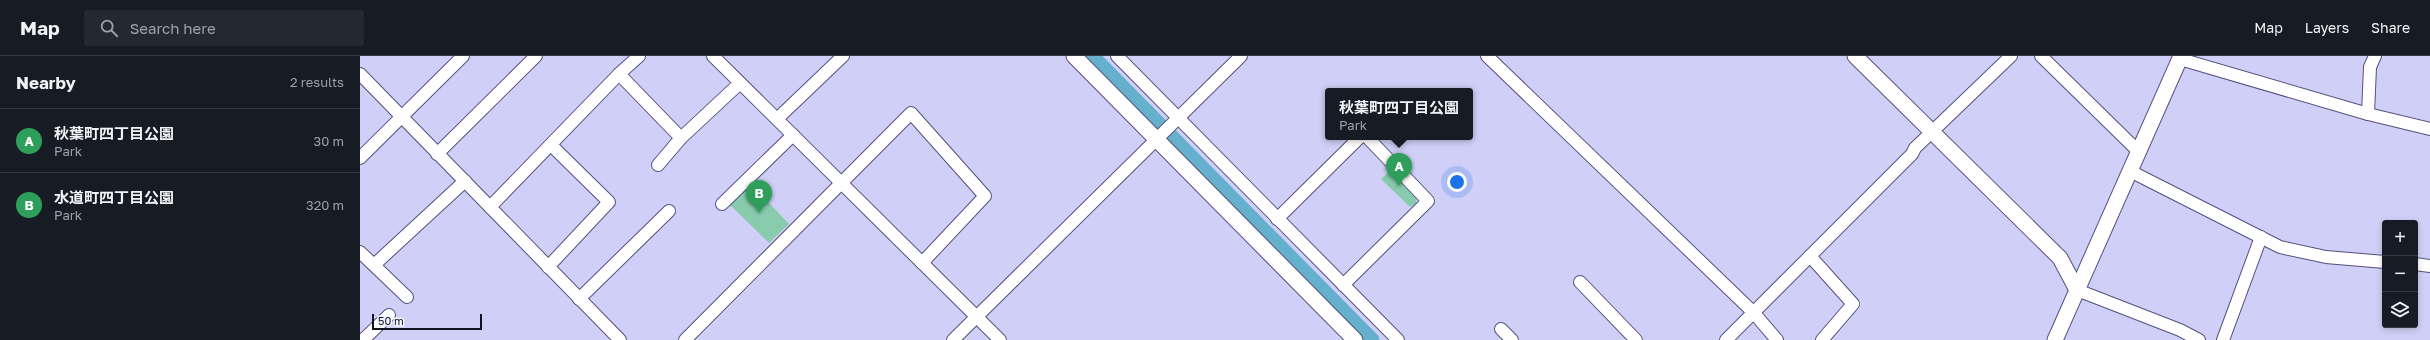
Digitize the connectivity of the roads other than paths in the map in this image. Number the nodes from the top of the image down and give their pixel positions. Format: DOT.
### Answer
graph roads {
  1 [pos="463,56"];
  2 [pos="536,56"];
  3 [pos="639,56"];
  4 [pos="713,56"];
  5 [pos="843,56"];
  6 [pos="1074,56"];
  7 [pos="1117,56"];
  8 [pos="1240,56"];
  9 [pos="1488,56"];
  10 [pos="1855,56"];
  11 [pos="2012,56"];
  12 [pos="2041,56"];
  13 [pos="2375,56"];
  14 [pos="2180,58"];
  15 [pos="360,74"];
  16 [pos="619,74"];
  17 [pos="740,83"];
  18 [pos="2368,114"];
  19 [pos="1179,116"];
  20 [pos="402,117"];
  21 [pos="776,119"];
  22 [pos="2430,129"];
  23 [pos="1932,132"];
  24 [pos="1163,133"];
  25 [pos="793,135"];
  26 [pos="681,138"];
  27 [pos="1357,140"];
  28 [pos="1370,140"];
  29 [pos="551,145"];
  30 [pos="2139,152"];
  31 [pos="437,154"];
  32 [pos="360,158"];
  33 [pos="658,165"];
  34 [pos="2130,171"];
  35 [pos="464,181"];
  36 [pos="841,183"];
  37 [pos="722,204"];
  38 [pos="490,207"];
  39 [pos="669,211"];
  40 [pos="1278,219"];
  41 [pos="2260,237"];
  42 [pos="360,252"];
  43 [pos="1810,256"];
  44 [pos="2382,262"];
  45 [pos="922,263"];
  46 [pos="2418,264"];
  47 [pos="374,265"];
  48 [pos="2430,266"];
  49 [pos="548,267"];
  50 [pos="1580,282"];
  51 [pos="1343,285"];
  52 [pos="2077,290"];
  53 [pos="407,296"];
  54 [pos="579,299"];
  55 [pos="1753,312"];
  56 [pos="389,315"];
  57 [pos="976,316"];
  58 [pos="1501,329"];
  59 [pos="363,340"];
  60 [pos="620,340"];
  61 [pos="685,340"];
  62 [pos="953,340"];
  63 [pos="1000,340"];
  64 [pos="1355,340"];
  65 [pos="1398,340"];
  66 [pos="1512,340"];
  67 [pos="1636,340"];
  68 [pos="1726,340"];
  69 [pos="1777,340"];
  70 [pos="1822,340"];
  71 [pos="2055,340"];
  72 [pos="2199,340"];
  73 [pos="2222,340"];
  1 -- 20 [label="street"];
  2 -- 31 [label="street"];
  3 -- 16 [label="street"];
  4 -- 17 [label="street"];
  5 -- 21 [label="street"];
  6 -- 24 [label="street"];
  7 -- 19 [label="street"];
  8 -- 19 [label="street"];
  9 -- 55 [label="street"];
  10 -- 23 [label="street"];
  11 -- 23 [label="street"];
  12 -- 30 [label="street"];
  13 -- 18 [label="street"];
  14 -- 18 [label="street"];
  14 -- 30 [label="street"];
  15 -- 20 [label="street"];
  16 -- 26 [label="street"];
  16 -- 29 [label="street"];
  17 -- 21 [label="street"];
  17 -- 26 [label="street"];
  18 -- 22 [label="street"];
  19 -- 24 [label="street"];
  19 -- 40 [label="street"];
  20 -- 31 [label="street"];
  20 -- 32 [label="street"];
  21 -- 25 [label="street"];
  23 -- 43 [label="street"];
  23 -- 52 [label="street"];
  24 -- 57 [label="street"];
  24 -- 64 [label="street"];
  25 -- 36 [label="street"];
  25 -- 37 [label="street"];
  26 -- 33 [label="street"];
  27 -- 40 [label="street"];
  28 -- 51 [label="street"];
  29 -- 38 [label="street"];
  29 -- 49 [label="street"];
  30 -- 34 [label="street"];
  31 -- 35 [label="street"];
  34 -- 41 [label="street"];
  34 -- 52 [label="street"];
  35 -- 38 [label="street"];
  35 -- 47 [label="street"];
  36 -- 45 [label="street"];
  36 -- 45 [label="street"];
  36 -- 61 [label="street"];
  38 -- 49 [label="street"];
  39 -- 54 [label="street"];
  40 -- 51 [label="street"];
  41 -- 44 [label="street"];
  41 -- 73 [label="street"];
  42 -- 47 [label="street"];
  43 -- 55 [label="street"];
  43 -- 70 [label="street"];
  45 -- 57 [label="street"];
  46 -- 48 [label="street"];
  47 -- 53 [label="street"];
  49 -- 54 [label="street"];
  50 -- 67 [label="street"];
  51 -- 65 [label="street"];
  52 -- 71 [label="street"];
  52 -- 72 [label="street"];
  54 -- 60 [label="street"];
  55 -- 68 [label="street"];
  55 -- 69 [label="street"];
  56 -- 59 [label="street"];
  57 -- 62 [label="street"];
  57 -- 63 [label="street"];
  58 -- 66 [label="street"];
}
